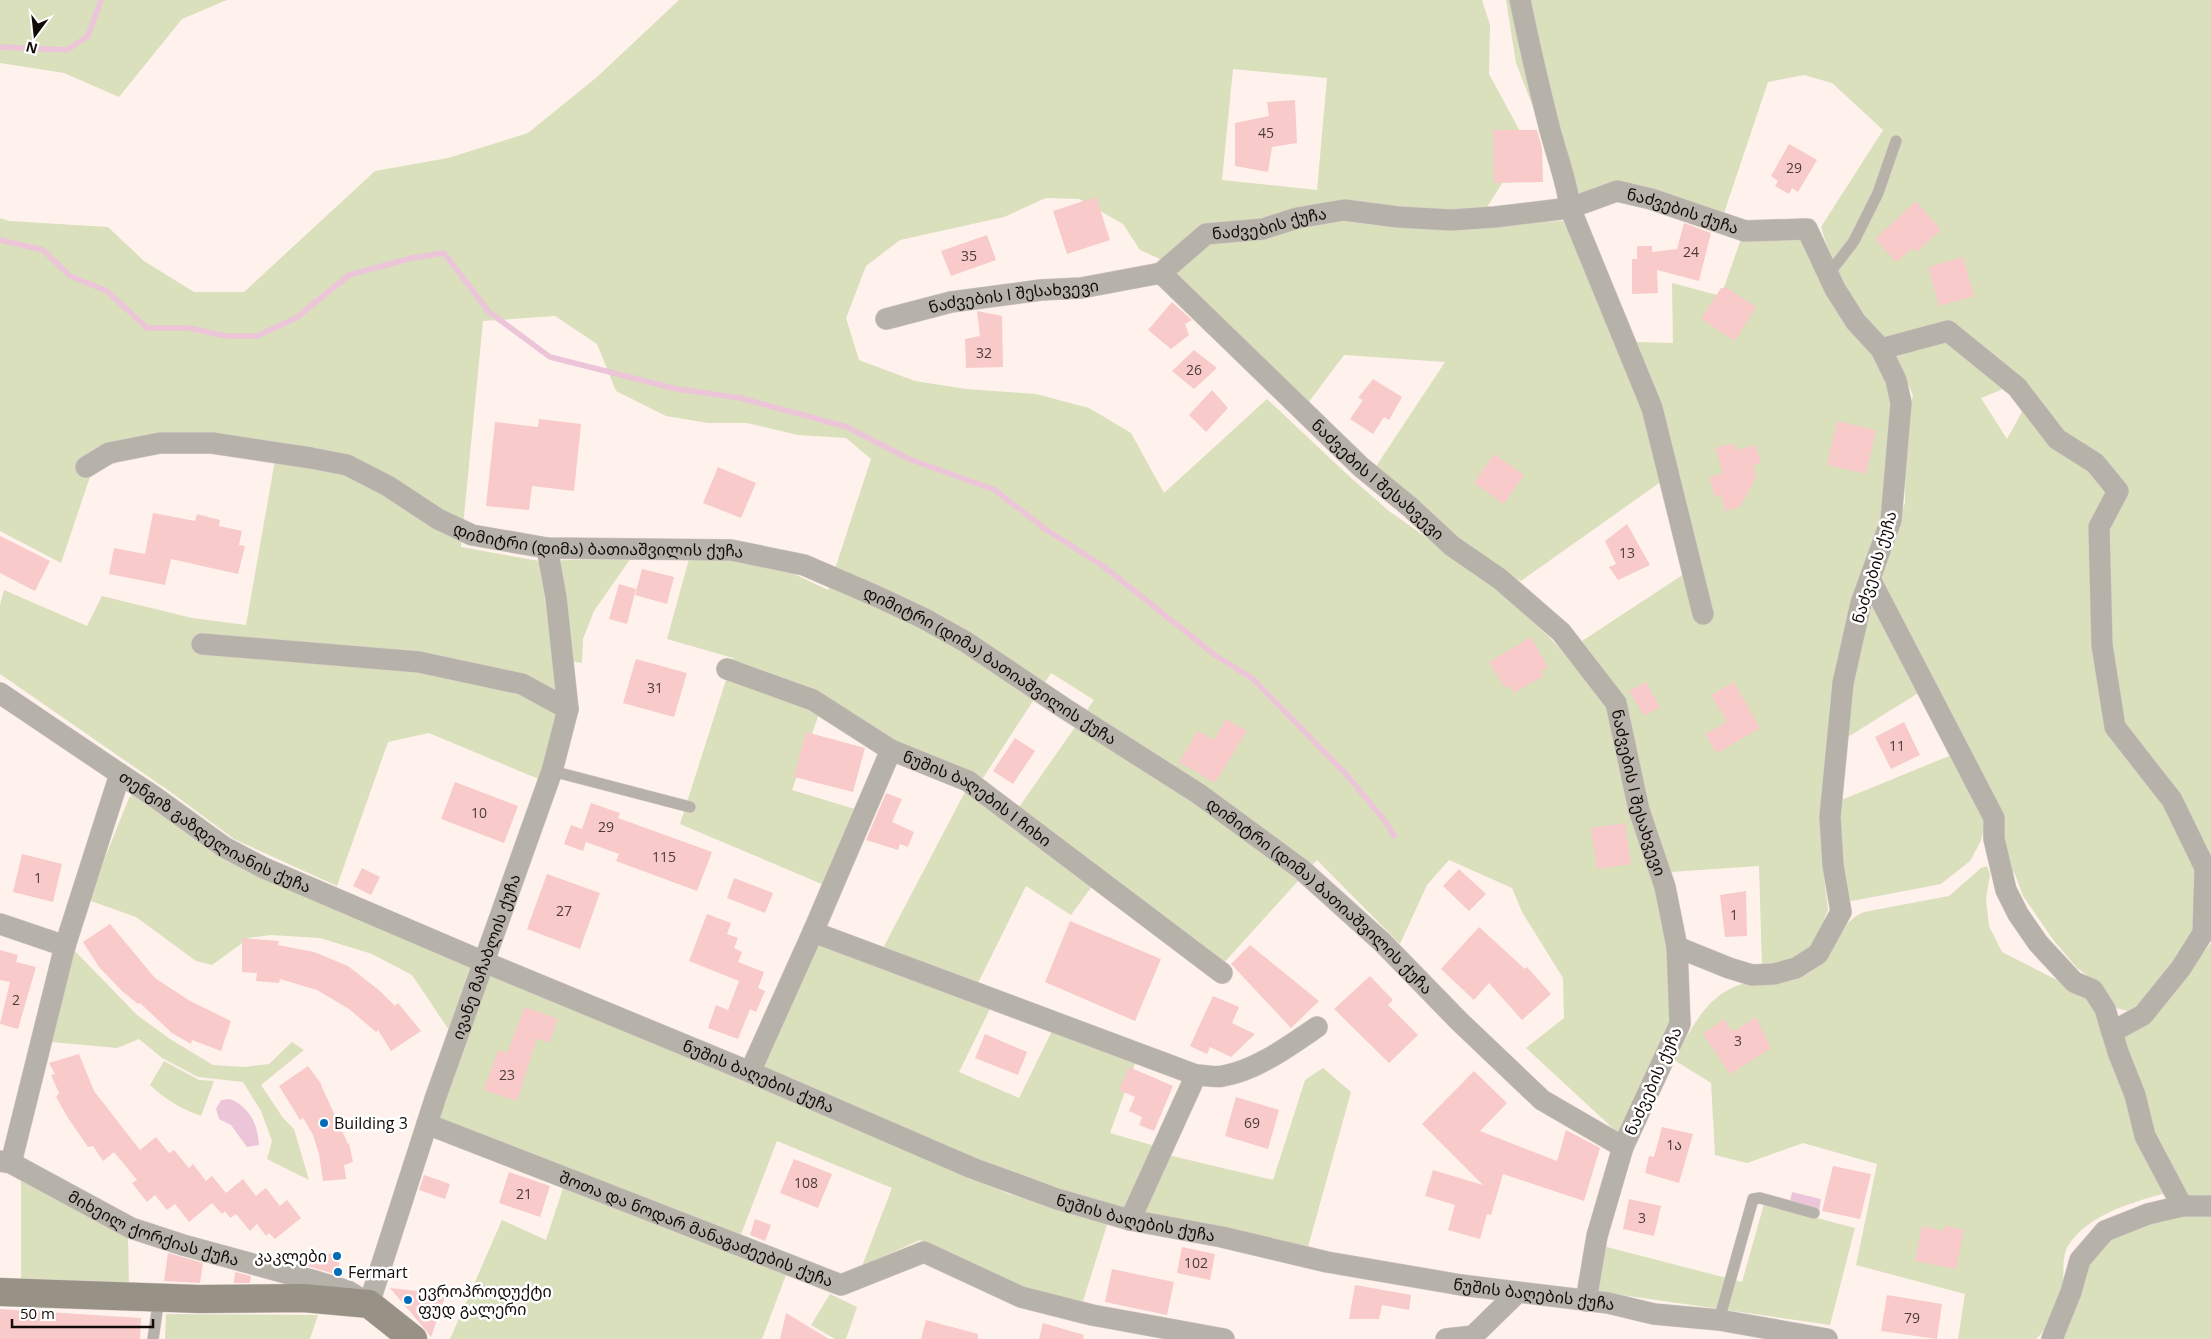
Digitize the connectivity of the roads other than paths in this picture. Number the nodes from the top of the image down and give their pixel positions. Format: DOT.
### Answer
graph roads {
  1 [pos="1520,0"];
  2 [pos="1896,140"];
  3 [pos="1570,208"];
  4 [pos="1161,272"];
  5 [pos="1828,275"];
  6 [pos="886,319"];
  7 [pos="1881,349"];
  8 [pos="86,467"];
  9 [pos="547,548"];
  10 [pos="1870,579"];
  11 [pos="1703,614"];
  12 [pos="202,644"];
  13 [pos="728,669"];
  14 [pos="0,693"];
  15 [pos="568,708"];
  16 [pos="891,750"];
  17 [pos="552,771"];
  18 [pos="120,774"];
  19 [pos="690,807"];
  20 [pos="0,924"];
  21 [pos="813,932"];
  22 [pos="65,946"];
  23 [pos="1677,947"];
  24 [pos="484,962"];
  25 [pos="1222,973"];
  26 [pos="1317,1027"];
  27 [pos="2112,1032"];
  28 [pos="750,1072"];
  29 [pos="1196,1075"];
  30 [pos="427,1124"];
  31 [pos="1623,1147"];
  32 [pos="6,1162"];
  33 [pos="2182,1206"];
  34 [pos="2211,1206"];
  35 [pos="1814,1214"];
  36 [pos="1130,1220"];
  37 [pos="0,1292"];
  38 [pos="1517,1293"];
  39 [pos="160,1298"];
  40 [pos="1586,1301"];
  41 [pos="369,1304"];
  42 [pos="1719,1320"];
  43 [pos="153,1339"];
  44 [pos="413,1339"];
  45 [pos="1224,1339"];
  46 [pos="1446,1339"];
  47 [pos="1826,1339"];
  48 [pos="2052,1339"];
  1 -- 3 [label="street"];
  2 -- 5 [label="lane"];
  3 -- 4 [label="street, ნაძვების ქუჩა"];
  3 -- 5 [label="street, ნაძვების ქუჩა"];
  3 -- 11 [label="street"];
  4 -- 6 [label="street, ნაძვების I შესახვევი"];
  4 -- 23 [label="street, ნაძვების I შესახვევი"];
  5 -- 7 [label="street, ნაძვების ქუჩა"];
  7 -- 10 [label="street, ნაძვების ქუჩა"];
  7 -- 27 [label="street"];
  8 -- 9 [label="street, დიმიტრი (დიმა) ბათიაშვილის ქუჩა"];
  9 -- 15 [label="street, ივანე მაჩაბლის ქუჩა"];
  9 -- 31 [label="street, დიმიტრი (დიმა) ბათიაშვილის ქუჩა"];
  10 -- 23 [label="street, ნაძვების ქუჩა"];
  10 -- 27 [label="street"];
  12 -- 15 [label="street"];
  13 -- 16 [label="street"];
  14 -- 18 [label="street"];
  15 -- 17 [label="street, ივანე მაჩაბლის ქუჩა"];
  16 -- 21 [label="street, ნუშის ბაღების I ჩიხი"];
  16 -- 25 [label="street, ნუშის ბაღების I ჩიხი"];
  17 -- 19 [label="lane"];
  17 -- 24 [label="street, ივანე მაჩაბლის ქუჩა"];
  18 -- 22 [label="street, თენგიზ გაზდელიანის ქუჩა"];
  18 -- 24 [label="street, თენგიზ გაზდელიანის ქუჩა"];
  20 -- 22 [label="street"];
  21 -- 28 [label="street, ნუშის ბაღების I ჩიხი"];
  21 -- 29 [label="street"];
  22 -- 32 [label="street, თენგიზ გაზდელიანის ქუჩა"];
  23 -- 31 [label="street, ნაძვების ქუჩა"];
  24 -- 28 [label="street, ნუშის ბაღების ქუჩა"];
  24 -- 30 [label="street, ივანე მაჩაბლის ქუჩა"];
  26 -- 29 [label="street"];
  27 -- 33 [label="street"];
  28 -- 36 [label="street, ნუშის ბაღების ქუჩა"];
  29 -- 36 [label="street"];
  30 -- 41 [label="street, ივანე მაჩაბლის ქუჩა"];
  30 -- 45 [label="street, შოთა და ნოდარ მანაგაძეების ქუჩა"];
  31 -- 40 [label="street"];
  32 -- 41 [label="street, მიხეილ ქორქიას ქუჩა"];
  33 -- 34 [label="street"];
  33 -- 48 [label="street"];
  35 -- 42 [label="lane"];
  36 -- 38 [label="street, ნუშის ბაღების ქუჩა"];
  37 -- 39 [label="street"];
  38 -- 40 [label="street, ნუშის ბაღების ქუჩა"];
  38 -- 46 [label="street"];
  39 -- 41 [label="street"];
  39 -- 43 [label="lane"];
  40 -- 42 [label="street, ნუშის ბაღების ქუჩა"];
  41 -- 44 [label="street"];
  42 -- 47 [label="street, ნუშის ბაღების ქუჩა"];
}
